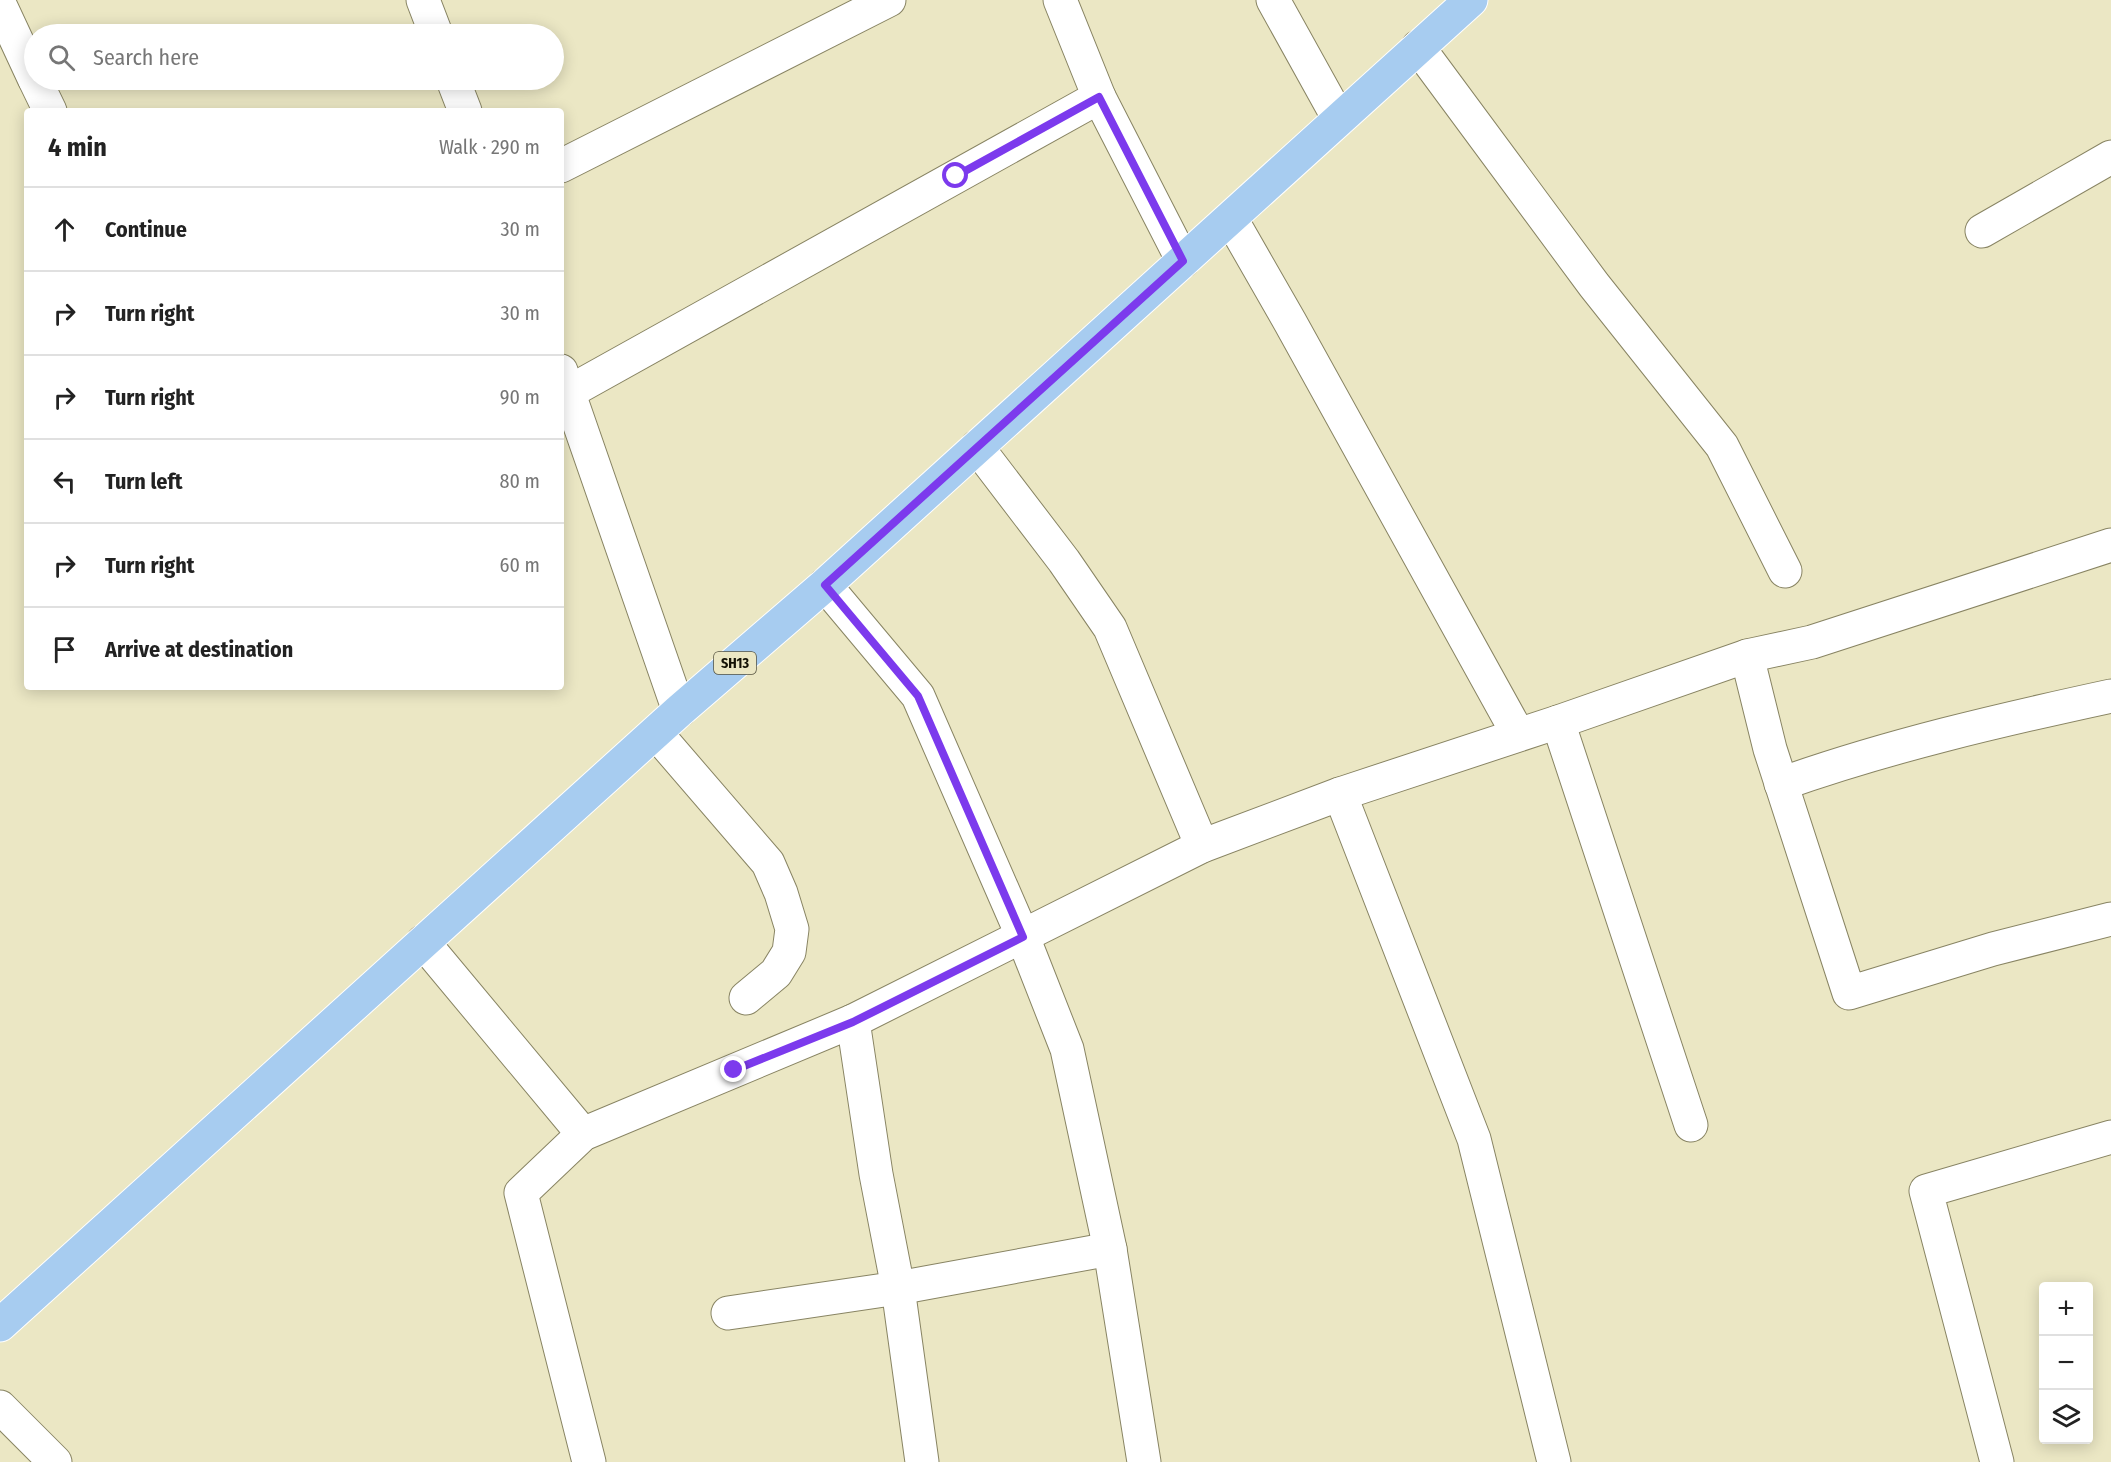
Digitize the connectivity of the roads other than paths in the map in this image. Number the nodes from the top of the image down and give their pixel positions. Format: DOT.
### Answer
graph roads {
  1 [pos="423,0"];
  2 [pos="889,0"];
  3 [pos="1061,0"];
  4 [pos="1274,0"];
  5 [pos="1471,0"];
  6 [pos="0,5"];
  7 [pos="432,24"];
  8 [pos="1418,47"];
  9 [pos="24,56"];
  10 [pos="40,90"];
  11 [pos="457,90"];
  12 [pos="1099,97"];
  13 [pos="49,108"];
  14 [pos="464,108"];
  15 [pos="1339,119"];
  16 [pos="2111,157"];
  17 [pos="564,164"];
  18 [pos="1231,219"];
  19 [pos="1982,231"];
  20 [pos="1183,261"];
  21 [pos="565,381"];
  22 [pos="977,447"];
  23 [pos="2111,546"];
  24 [pos="1785,571"];
  25 [pos="825,585"];
  26 [pos="1747,656"];
  27 [pos="2111,696"];
  28 [pos="667,722"];
  29 [pos="1558,722"];
  30 [pos="1518,734"];
  31 [pos="1781,784"];
  32 [pos="1340,794"];
  33 [pos="1202,846"];
  34 [pos="2111,919"];
  35 [pos="1023,937"];
  36 [pos="423,942"];
  37 [pos="746,998"];
  38 [pos="853,1022"];
  39 [pos="1691,1125"];
  40 [pos="583,1134"];
  41 [pos="2111,1137"];
  42 [pos="1110,1249"];
  43 [pos="898,1288"];
  44 [pos="728,1313"];
  45 [pos="0,1325"];
  46 [pos="0,1407"];
  47 [pos="55,1462"];
  48 [pos="589,1462"];
  49 [pos="922,1462"];
  50 [pos="1144,1462"];
  51 [pos="1554,1462"];
  52 [pos="1996,1462"];
  1 -- 7 [label="street"];
  2 -- 17 [label="street"];
  3 -- 12 [label="street"];
  4 -- 15 [label="street"];
  5 -- 8 [label="main road, SH13"];
  6 -- 9 [label="street"];
  8 -- 15 [label="main road, SH13"];
  8 -- 24 [label="street"];
  10 -- 13 [label="street"];
  11 -- 14 [label="street"];
  12 -- 20 [label="street"];
  12 -- 21 [label="street"];
  15 -- 18 [label="main road, SH13"];
  16 -- 19 [label="street"];
  18 -- 20 [label="main road, SH13"];
  18 -- 30 [label="street"];
  20 -- 22 [label="main road, SH13"];
  21 -- 28 [label="street"];
  22 -- 25 [label="main road, SH13"];
  22 -- 33 [label="street"];
  23 -- 26 [label="street"];
  25 -- 28 [label="main road, SH13"];
  25 -- 35 [label="street"];
  26 -- 29 [label="street"];
  26 -- 31 [label="street"];
  27 -- 31 [label="street"];
  28 -- 36 [label="main road, SH13"];
  28 -- 37 [label="street"];
  29 -- 30 [label="street"];
  29 -- 39 [label="street"];
  30 -- 32 [label="street"];
  31 -- 34 [label="street"];
  32 -- 33 [label="street"];
  32 -- 51 [label="street"];
  33 -- 35 [label="street"];
  35 -- 38 [label="street"];
  35 -- 42 [label="street"];
  36 -- 40 [label="street"];
  36 -- 45 [label="main road, SH13"];
  38 -- 40 [label="street"];
  38 -- 43 [label="street"];
  40 -- 48 [label="street"];
  41 -- 52 [label="street"];
  42 -- 43 [label="street"];
  42 -- 50 [label="street"];
  43 -- 44 [label="street"];
  43 -- 49 [label="street"];
  46 -- 47 [label="street"];
}
